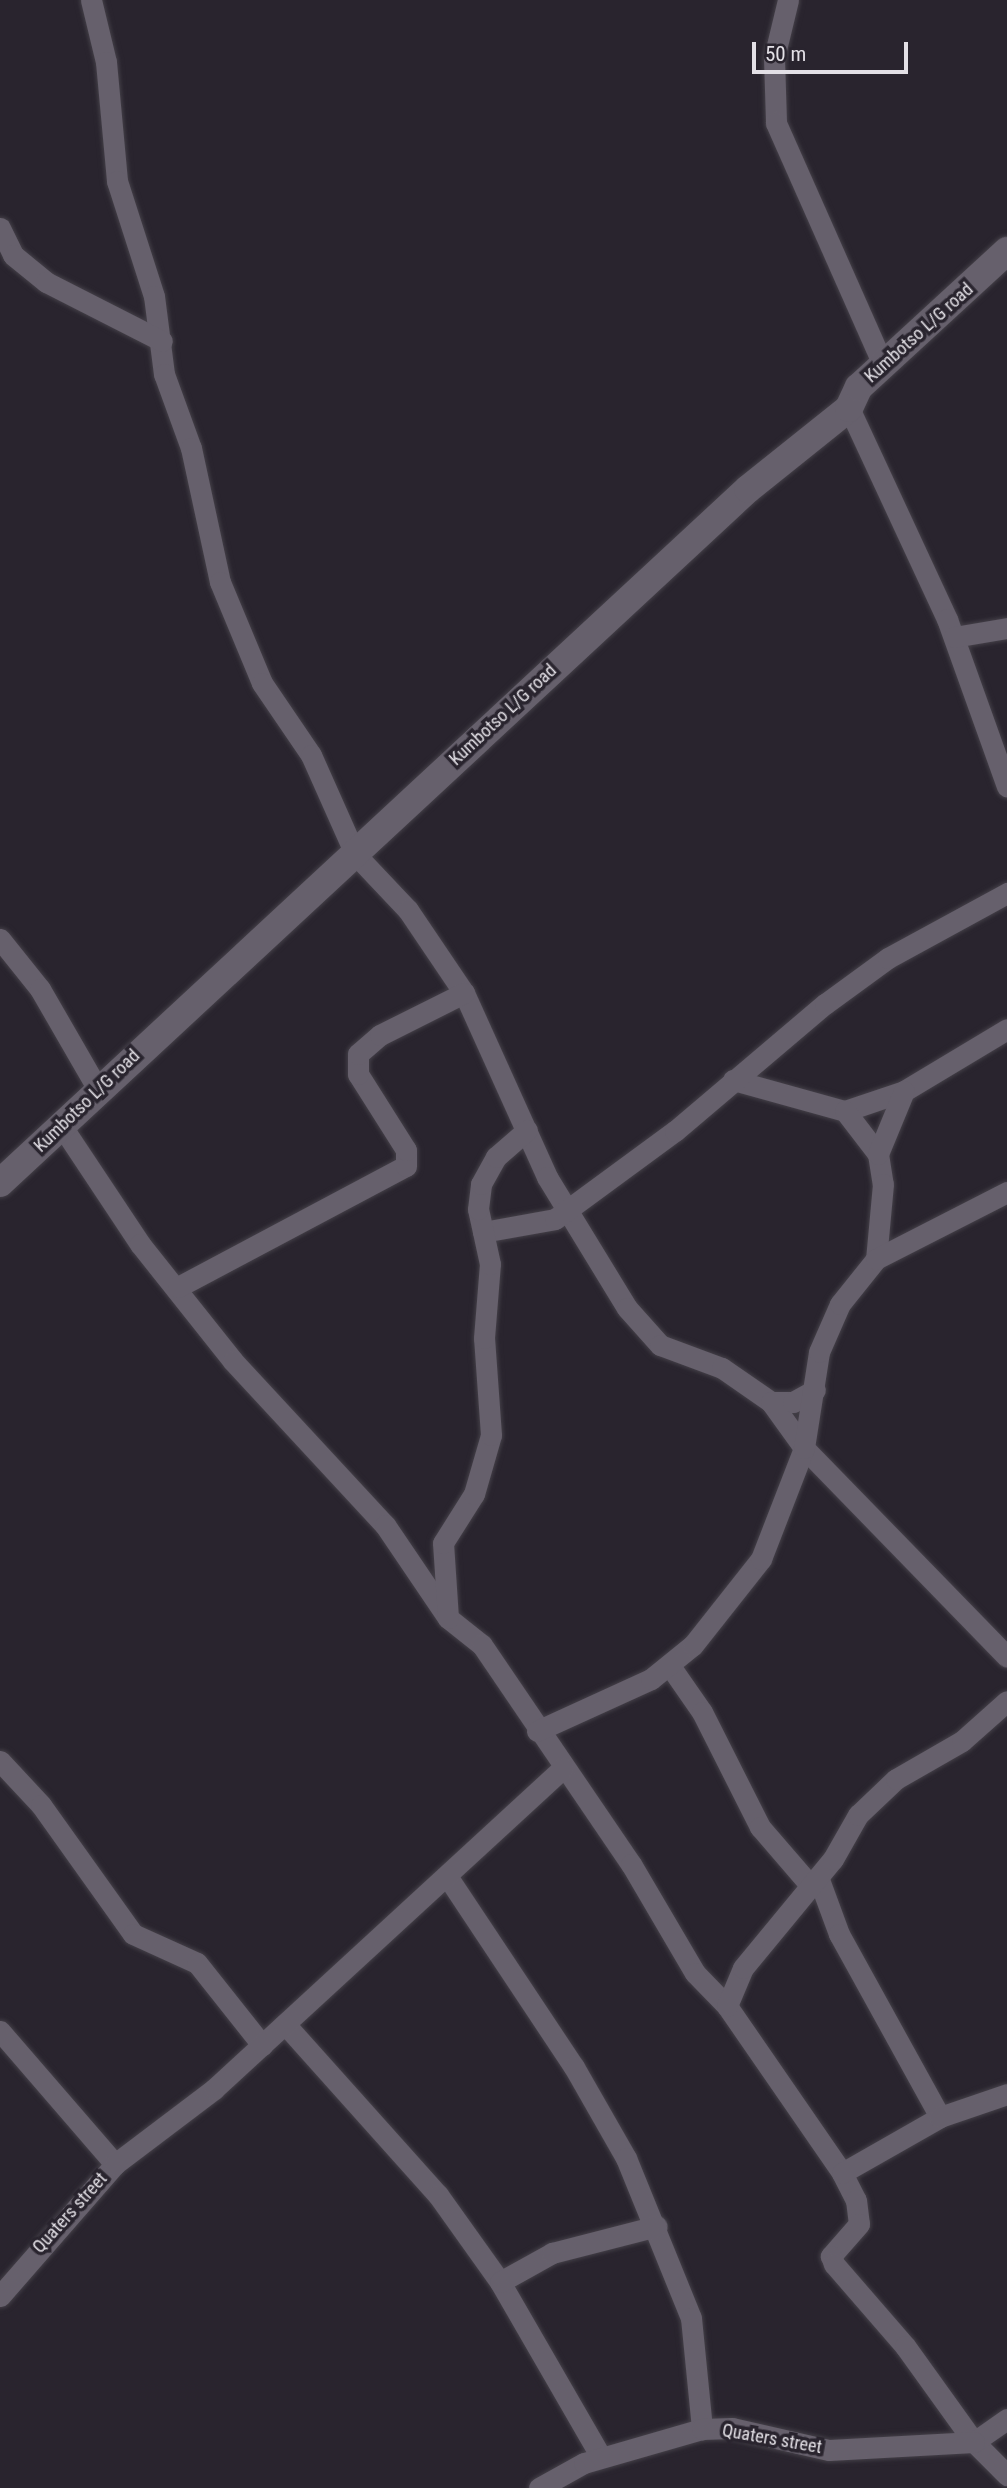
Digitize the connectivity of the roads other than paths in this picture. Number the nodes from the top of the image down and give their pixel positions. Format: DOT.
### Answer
graph roads {
  1 [pos="91,0"];
  2 [pos="789,0"];
  3 [pos="0,228"];
  4 [pos="1007,251"];
  5 [pos="162,341"];
  6 [pos="883,365"];
  7 [pos="849,408"];
  8 [pos="1007,628"];
  9 [pos="954,637"];
  10 [pos="1007,787"];
  11 [pos="355,854"];
  12 [pos="1007,893"];
  13 [pos="0,939"];
  14 [pos="464,993"];
  15 [pos="1007,1029"];
  16 [pos="733,1080"];
  17 [pos="904,1090"];
  18 [pos="99,1091"];
  19 [pos="845,1111"];
  20 [pos="61,1125"];
  21 [pos="527,1130"];
  22 [pos="878,1154"];
  23 [pos="0,1183"];
  24 [pos="1007,1192"];
  25 [pos="567,1209"];
  26 [pos="483,1232"];
  27 [pos="876,1259"];
  28 [pos="178,1287"];
  29 [pos="815,1390"];
  30 [pos="771,1402"];
  31 [pos="804,1448"];
  32 [pos="448,1618"];
  33 [pos="1007,1657"];
  34 [pos="670,1666"];
  35 [pos="1007,1701"];
  36 [pos="537,1731"];
  37 [pos="0,1761"];
  38 [pos="563,1768"];
  39 [pos="447,1876"];
  40 [pos="815,1881"];
  41 [pos="727,2006"];
  42 [pos="285,2024"];
  43 [pos="0,2031"];
  44 [pos="262,2045"];
  45 [pos="1007,2094"];
  46 [pos="940,2117"];
  47 [pos="115,2164"];
  48 [pos="842,2174"];
  49 [pos="657,2226"];
  50 [pos="500,2283"];
  51 [pos="0,2296"];
  52 [pos="1007,2419"];
  53 [pos="702,2429"];
  54 [pos="974,2442"];
  55 [pos="601,2457"];
  56 [pos="1007,2475"];
  57 [pos="539,2488"];
  1 -- 5 [label="street"];
  2 -- 6 [label="street"];
  3 -- 5 [label="street"];
  4 -- 6 [label="main road, Kumbotso L/G road"];
  5 -- 11 [label="street"];
  6 -- 7 [label="main road, Kumbotso L/G road"];
  7 -- 9 [label="street"];
  7 -- 11 [label="main road, Kumbotso L/G road"];
  8 -- 9 [label="street"];
  9 -- 10 [label="street"];
  11 -- 14 [label="street"];
  11 -- 18 [label="main road, Kumbotso L/G road"];
  12 -- 16 [label="street"];
  13 -- 18 [label="street"];
  14 -- 21 [label="street"];
  14 -- 28 [label="street"];
  15 -- 17 [label="street"];
  16 -- 19 [label="street"];
  16 -- 25 [label="street"];
  17 -- 19 [label="street"];
  17 -- 22 [label="street"];
  18 -- 20 [label="main road, Kumbotso L/G road"];
  19 -- 22 [label="street"];
  20 -- 23 [label="main road, Kumbotso L/G road"];
  20 -- 28 [label="street"];
  21 -- 25 [label="street"];
  21 -- 26 [label="street"];
  22 -- 27 [label="street"];
  24 -- 27 [label="street"];
  25 -- 26 [label="street"];
  25 -- 30 [label="street"];
  26 -- 32 [label="street"];
  27 -- 29 [label="street"];
  28 -- 32 [label="street"];
  29 -- 30 [label="street"];
  29 -- 31 [label="street"];
  30 -- 31 [label="street"];
  31 -- 33 [label="street"];
  31 -- 34 [label="street"];
  32 -- 36 [label="street"];
  34 -- 36 [label="street"];
  34 -- 40 [label="street"];
  35 -- 40 [label="street"];
  36 -- 38 [label="street"];
  37 -- 44 [label="street"];
  38 -- 39 [label="street, Quaters street"];
  38 -- 41 [label="street"];
  39 -- 42 [label="street, Quaters street"];
  39 -- 49 [label="street"];
  40 -- 41 [label="street"];
  40 -- 46 [label="street"];
  41 -- 48 [label="street"];
  42 -- 44 [label="street, Quaters street"];
  42 -- 50 [label="street"];
  43 -- 47 [label="street"];
  44 -- 47 [label="street, Quaters street"];
  45 -- 46 [label="street"];
  46 -- 48 [label="street"];
  47 -- 51 [label="street, Quaters street"];
  48 -- 54 [label="street"];
  49 -- 50 [label="street"];
  49 -- 53 [label="street"];
  50 -- 55 [label="street"];
  52 -- 54 [label="street"];
  53 -- 54 [label="street, Quaters street"];
  53 -- 55 [label="street, Quaters street"];
  54 -- 56 [label="street"];
  55 -- 57 [label="street, Quaters street"];
}
